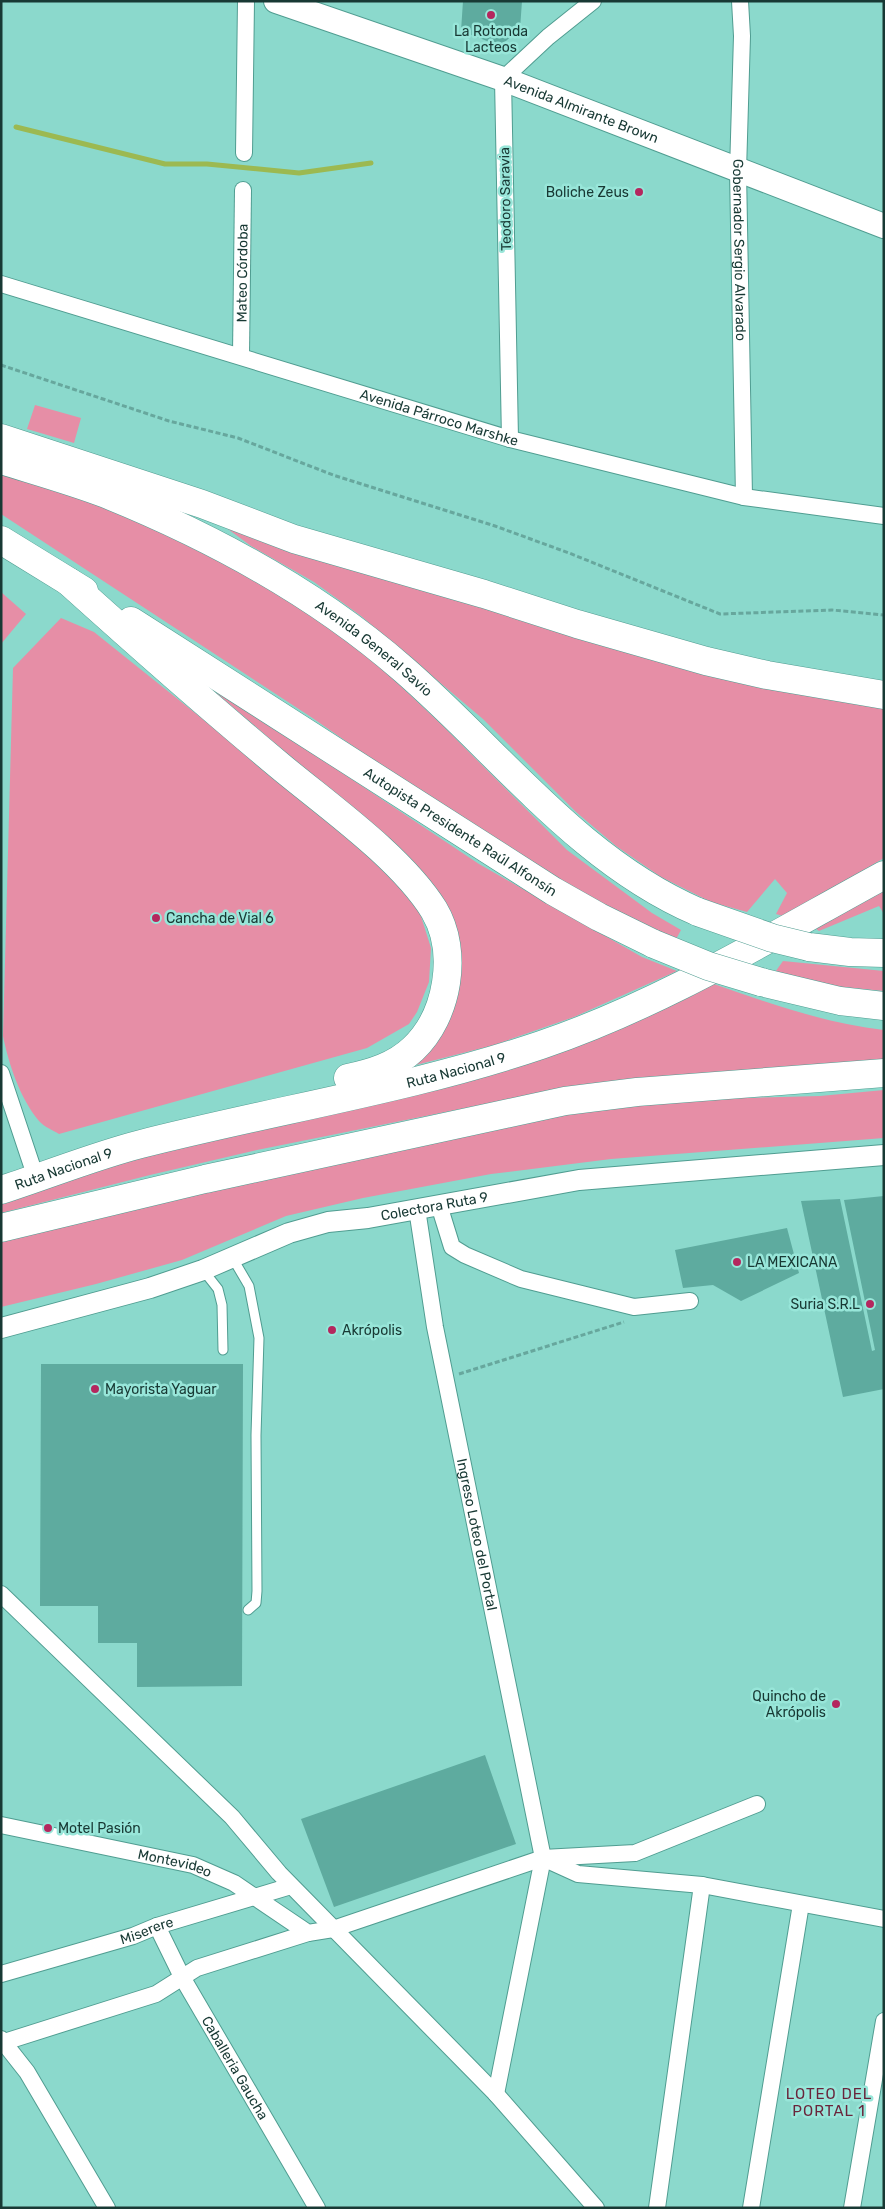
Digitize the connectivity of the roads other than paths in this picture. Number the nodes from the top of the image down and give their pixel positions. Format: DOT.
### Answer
graph roads {
  1 [pos="246,1"];
  2 [pos="276,1"];
  3 [pos="594,1"];
  4 [pos="740,1"];
  5 [pos="502,79"];
  6 [pos="244,153"];
  7 [pos="738,171"];
  8 [pos="243,190"];
  9 [pos="884,226"];
  10 [pos="1,284"];
  11 [pos="241,355"];
  12 [pos="1,438"];
  13 [pos="510,438"];
  14 [pos="1,460"];
  15 [pos="744,497"];
  16 [pos="884,516"];
  17 [pos="1,540"];
  18 [pos="69,582"];
  19 [pos="884,695"];
  20 [pos="884,875"];
  21 [pos="884,953"];
  22 [pos="884,1006"];
  23 [pos="1,1073"];
  24 [pos="884,1073"];
  25 [pos="139,1145"];
  26 [pos="884,1155"];
  27 [pos="36,1178"];
  28 [pos="1,1190"];
  29 [pos="439,1205"];
  30 [pos="417,1210"];
  31 [pos="1,1228"];
  32 [pos="231,1256"];
  33 [pos="203,1270"];
  34 [pos="690,1300"];
  35 [pos="1,1328"];
  36 [pos="223,1350"];
  37 [pos="1,1594"];
  38 [pos="248,1610"];
  39 [pos="757,1804"];
  40 [pos="1,1825"];
  41 [pos="543,1858"];
  42 [pos="702,1885"];
  43 [pos="292,1886"];
  44 [pos="254,1897"];
  45 [pos="801,1904"];
  46 [pos="884,1919"];
  47 [pos="157,1926"];
  48 [pos="333,1929"];
  49 [pos="308,1933"];
  50 [pos="1,1974"];
  51 [pos="182,1976"];
  52 [pos="884,2021"];
  53 [pos="3,2041"];
  54 [pos="496,2094"];
  55 [pos="107,2208"];
  56 [pos="317,2208"];
  57 [pos="596,2208"];
  58 [pos="657,2208"];
  59 [pos="752,2208"];
  60 [pos="852,2208"];
  1 -- 6 [label="street"];
  2 -- 5 [label="main road, Avenida Almirante Brown"];
  3 -- 5 [label="street"];
  4 -- 7 [label="street, Gobernador Sergio Alvarado"];
  5 -- 7 [label="main road, Avenida Almirante Brown"];
  5 -- 13 [label="street, Teodoro Saravia"];
  7 -- 9 [label="main road, Avenida Almirante Brown"];
  7 -- 15 [label="street, Gobernador Sergio Alvarado"];
  8 -- 11 [label="street, Mateo Córdoba"];
  10 -- 11 [label="street, Avenida Párroco Marshke"];
  11 -- 13 [label="street, Avenida Párroco Marshke"];
  12 -- 19 [label="highway"];
  13 -- 15 [label="street, Avenida Párroco Marshke"];
  14 -- 21 [label="highway, Avenida General Savio, bridge"];
  15 -- 16 [label="street, Avenida Párroco Marshke"];
  17 -- 18 [label="highway"];
  18 -- 22 [label="highway, Autopista Presidente Raúl Alfonsín, bridge"];
  18 -- 25 [label="highway"];
  20 -- 25 [label="highway, Ruta Nacional 9"];
  23 -- 27 [label="street"];
  24 -- 31 [label="highway"];
  25 -- 27 [label="highway, Ruta Nacional 9"];
  26 -- 29 [label="street, Colectora Ruta 9"];
  27 -- 28 [label="highway, Ruta Nacional 9"];
  29 -- 30 [label="street, Colectora Ruta 9"];
  29 -- 34 [label="street"];
  30 -- 32 [label="street, Colectora Ruta 9"];
  30 -- 41 [label="street, Ingreso Loteo del Portal"];
  32 -- 33 [label="street, Colectora Ruta 9"];
  32 -- 38 [label="lane"];
  33 -- 35 [label="street, Colectora Ruta 9"];
  33 -- 36 [label="lane"];
  37 -- 43 [label="street"];
  39 -- 41 [label="street"];
  40 -- 44 [label="street, Montevideo"];
  41 -- 42 [label="street"];
  41 -- 48 [label="street"];
  41 -- 54 [label="street"];
  42 -- 45 [label="street"];
  42 -- 58 [label="street"];
  43 -- 44 [label="street, Miserere"];
  43 -- 48 [label="street"];
  44 -- 47 [label="street, Miserere"];
  44 -- 49 [label="street, Montevideo"];
  45 -- 46 [label="street"];
  45 -- 59 [label="street"];
  47 -- 50 [label="street, Miserere"];
  47 -- 51 [label="street, Caballeria Gaucha"];
  48 -- 49 [label="street"];
  48 -- 54 [label="street"];
  49 -- 51 [label="street"];
  51 -- 53 [label="street"];
  51 -- 56 [label="street, Caballeria Gaucha"];
  52 -- 60 [label="street"];
  53 -- 55 [label="street"];
  54 -- 57 [label="street"];
}
